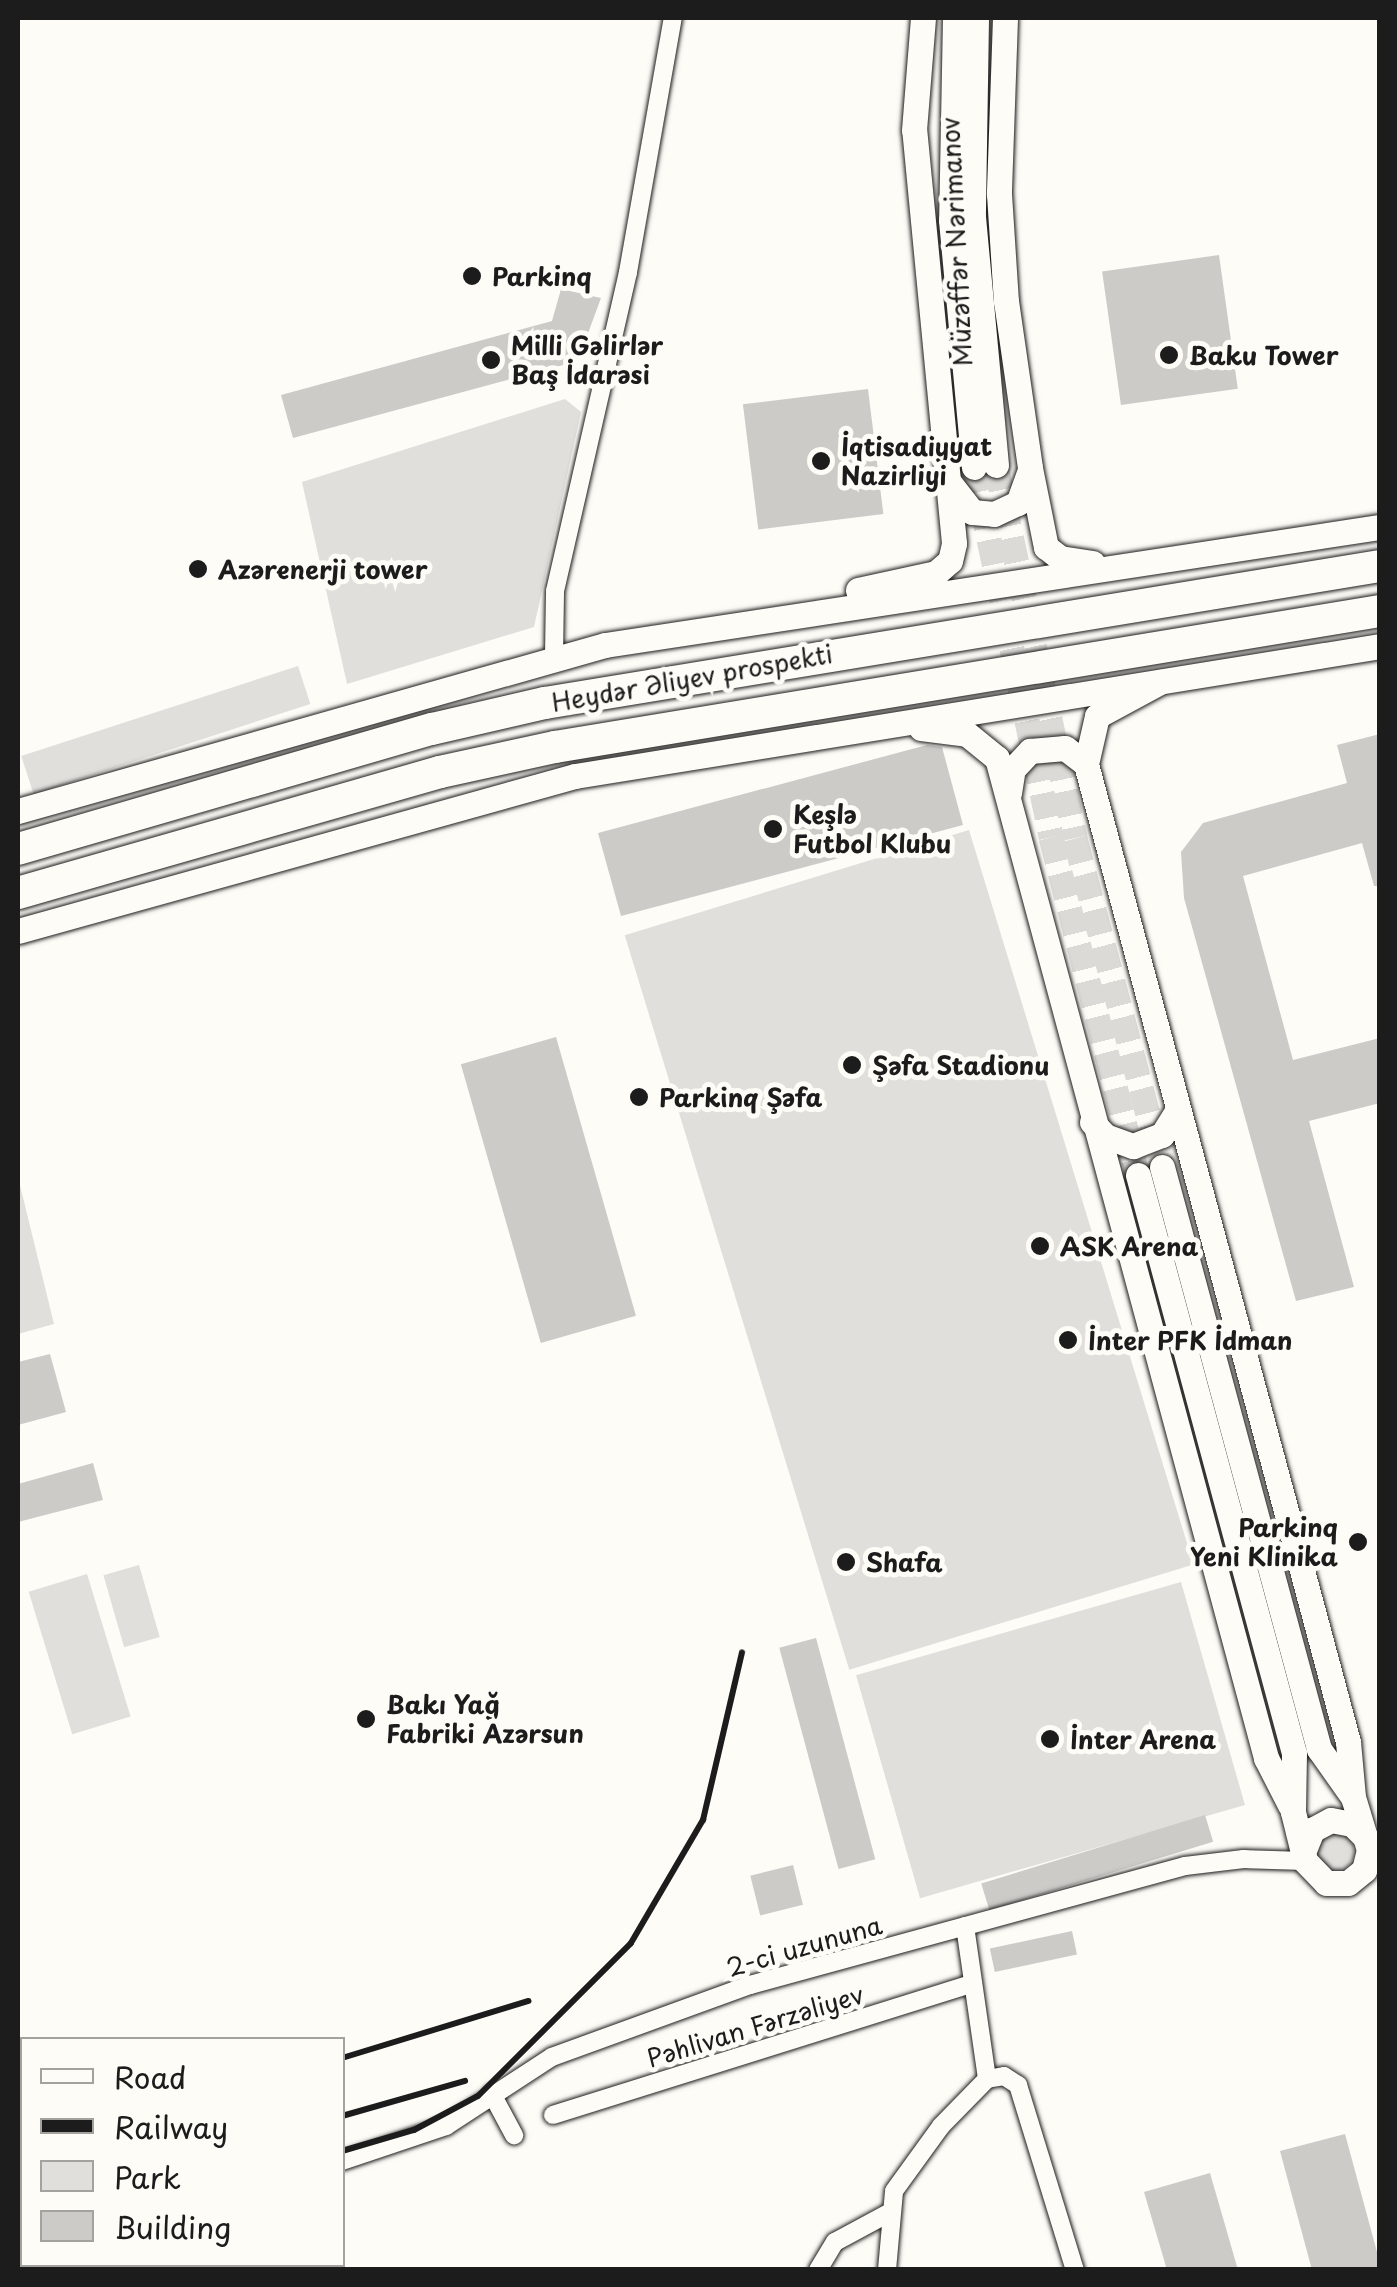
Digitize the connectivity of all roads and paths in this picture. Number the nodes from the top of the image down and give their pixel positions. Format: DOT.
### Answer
graph roads {
  1 [pos="673,18"];
  2 [pos="922,18"];
  3 [pos="955,18"];
  4 [pos="976,18"];
  5 [pos="1004,18"];
  6 [pos="1030,468"];
  7 [pos="945,477"];
  8 [pos="1380,527"];
  9 [pos="1128,565"];
  10 [pos="1380,566"];
  11 [pos="1380,611"];
  12 [pos="606,645"];
  13 [pos="1380,646"];
  14 [pos="554,656"];
  15 [pos="1160,682"];
  16 [pos="886,724"];
  17 [pos="1086,764"];
  18 [pos="1008,793"];
  19 [pos="18,811"];
  20 [pos="18,849"];
  21 [pos="18,893"];
  22 [pos="18,932"];
  23 [pos="1177,1111"];
  24 [pos="1092,1122"];
  25 [pos="1353,1797"];
  26 [pos="1294,1812"];
  27 [pos="1372,1846"];
  28 [pos="1305,1855"];
  29 [pos="965,1926"];
  30 [pos="972,1984"];
  31 [pos="987,2080"];
  32 [pos="492,2094"];
  33 [pos="554,2115"];
  34 [pos="514,2136"];
  35 [pos="345,2160"];
  36 [pos="887,2214"];
  37 [pos="818,2270"];
  38 [pos="887,2270"];
  39 [pos="1074,2270"];
  1 -- 14 [label="street"];
  2 -- 7 [label="main road"];
  3 -- 4 [label="main road, Müzəffər Nərimanov"];
  5 -- 6 [label="main road"];
  6 -- 7 [label="main road"];
  6 -- 9 [label="main road"];
  7 -- 12 [label="main road"];
  8 -- 9 [label="main road"];
  9 -- 12 [label="main road"];
  10 -- 20 [label="highway, Heydər Əliyev prospekti"];
  11 -- 21 [label="highway, Heydər Əliyev prospekti"];
  12 -- 14 [label="main road"];
  13 -- 15 [label="main road"];
  14 -- 19 [label="main road"];
  15 -- 16 [label="main road"];
  15 -- 17 [label="main road"];
  16 -- 18 [label="main road"];
  16 -- 22 [label="main road"];
  17 -- 18 [label="main road"];
  17 -- 23 [label="main road"];
  18 -- 24 [label="main road"];
  23 -- 24 [label="main road"];
  23 -- 25 [label="main road"];
  24 -- 26 [label="main road"];
  25 -- 26 [label="main road"];
  25 -- 27 [label="main road"];
  26 -- 28 [label="main road"];
  27 -- 28 [label="main road"];
  27 -- 28 [label="main road"];
  28 -- 29 [label="street, 2-ci uzununa"];
  29 -- 30 [label="street"];
  29 -- 32 [label="street, 2-ci uzununa"];
  30 -- 31 [label="street"];
  30 -- 33 [label="street, Pəhlivan Fərzəliyev"];
  31 -- 36 [label="street"];
  31 -- 39 [label="street"];
  32 -- 34 [label="street"];
  32 -- 35 [label="street, 2-ci uzununa"];
  36 -- 37 [label="street"];
  36 -- 38 [label="street"];
}
